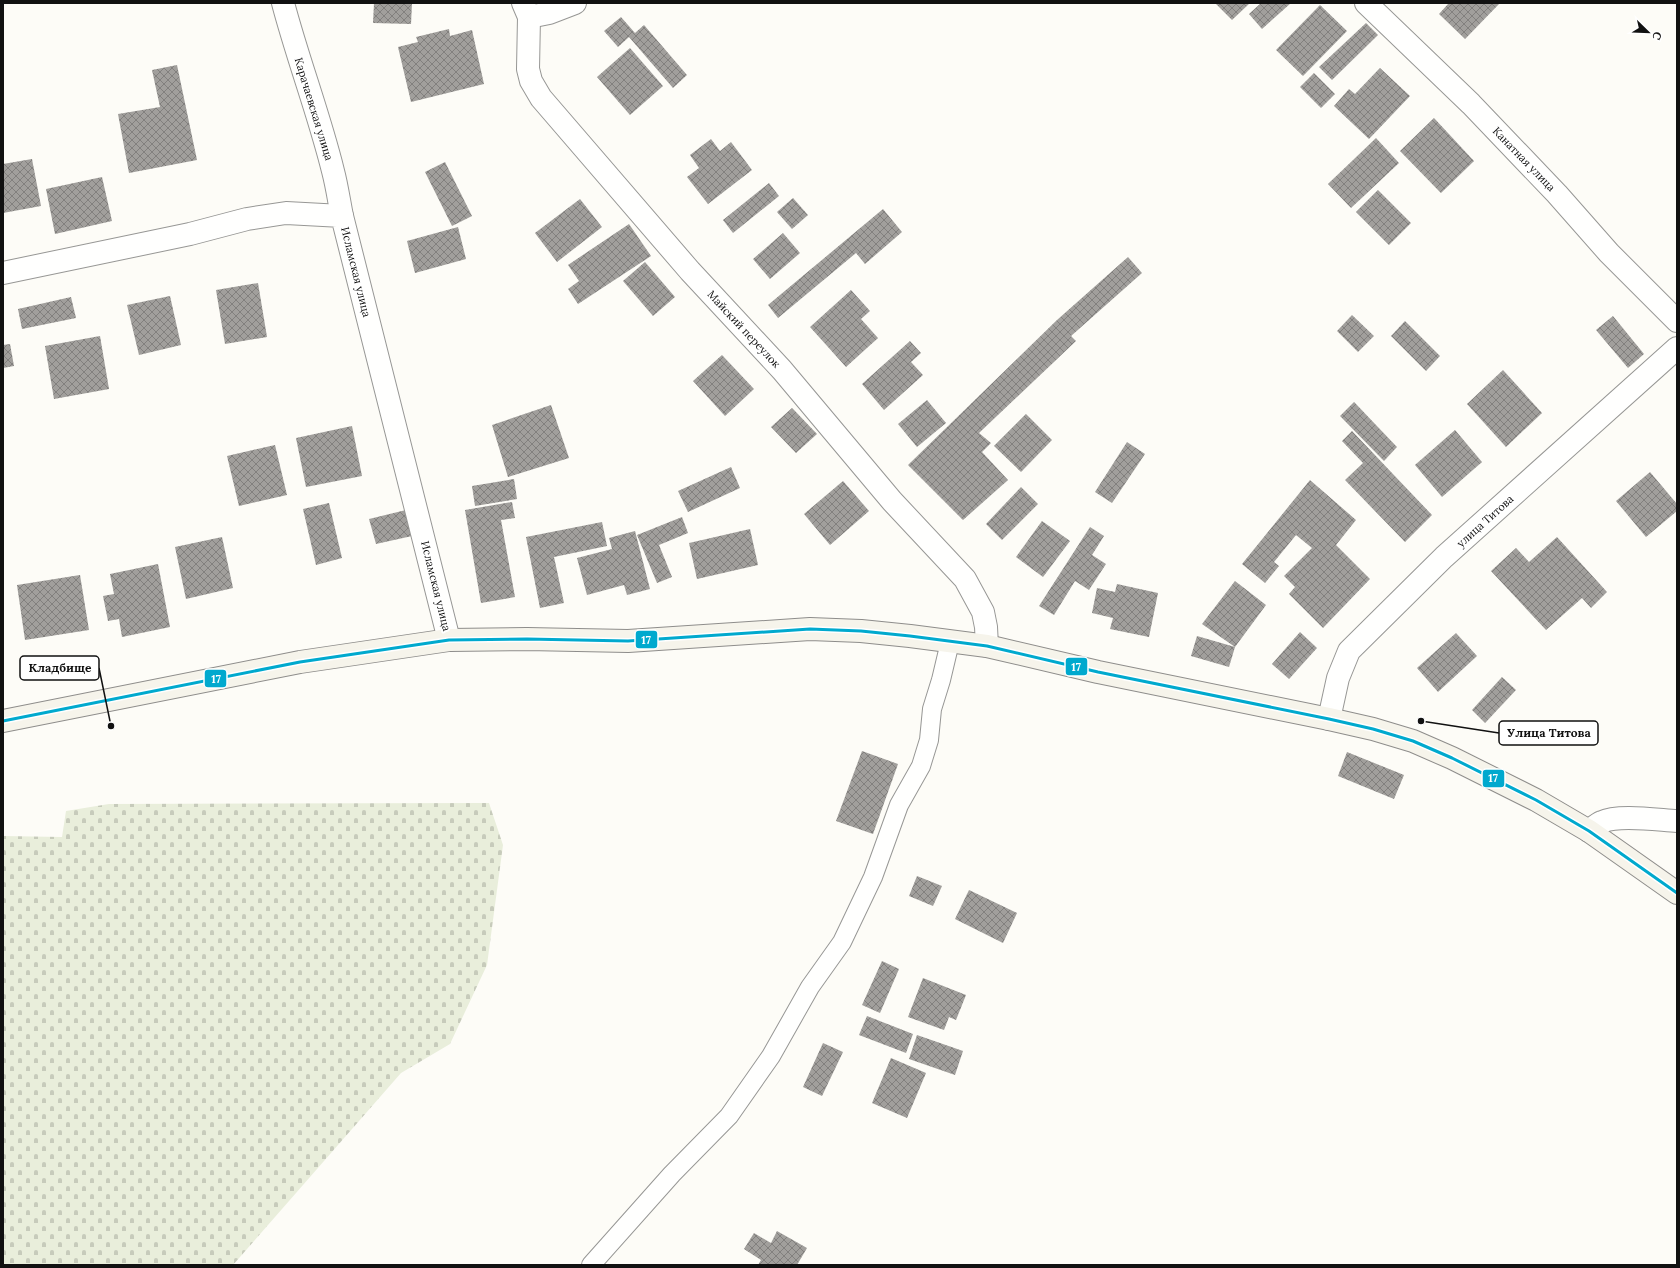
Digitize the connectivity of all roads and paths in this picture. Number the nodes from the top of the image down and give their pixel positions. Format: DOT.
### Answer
graph roads {
  1 [pos="283,3"];
  2 [pos="575,3"];
  3 [pos="1366,3"];
  4 [pos="526,10"];
  5 [pos="342,216"];
  6 [pos="3,273"];
  7 [pos="1677,321"];
  8 [pos="1677,348"];
  9 [pos="449,640"];
  10 [pos="950,642"];
  11 [pos="987,646"];
  12 [pos="1329,718"];
  13 [pos="3,721"];
  14 [pos="1677,821"];
  15 [pos="1589,831"];
  16 [pos="1677,893"];
  17 [pos="591,1265"];
  1 -- 5 [label="street, Карачаевская улица"];
  2 -- 4 [label="street"];
  3 -- 7 [label="street, Канатная улица"];
  4 -- 11 [label="street, Майский переулок"];
  5 -- 6 [label="street, Исламская улица"];
  5 -- 9 [label="street, Исламская улица"];
  8 -- 12 [label="street, улица Титова"];
  9 -- 10 [label="street"];
  9 -- 13 [label="street"];
  10 -- 11 [label="street"];
  10 -- 17 [label="lane"];
  11 -- 12 [label="street"];
  12 -- 15 [label="street"];
  14 -- 15 [label="street"];
  15 -- 16 [label="street"];
}
